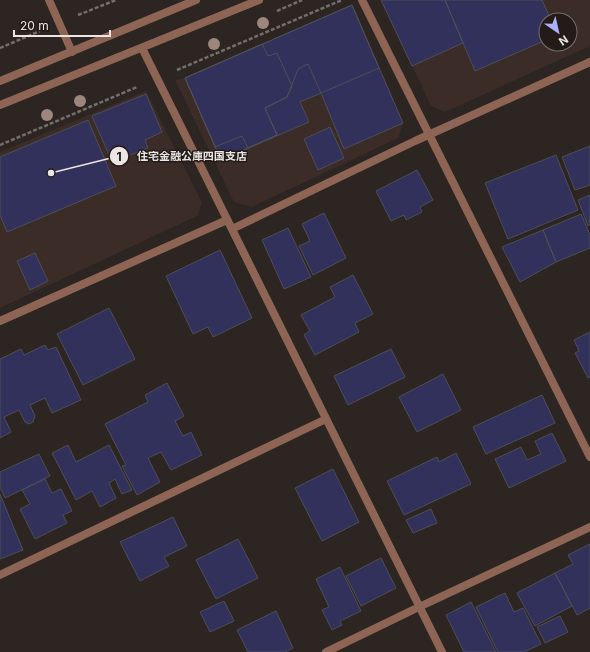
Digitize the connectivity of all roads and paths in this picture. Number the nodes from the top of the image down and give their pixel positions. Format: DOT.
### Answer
graph roads {
  1 [pos="48,0"];
  2 [pos="196,0"];
  3 [pos="259,0"];
  4 [pos="362,0"];
  5 [pos="142,48"];
  6 [pos="72,52"];
  7 [pos="590,62"];
  8 [pos="0,82"];
  9 [pos="0,105"];
  10 [pos="430,134"];
  11 [pos="227,220"];
  12 [pos="232,230"];
  13 [pos="0,322"];
  14 [pos="326,419"];
  15 [pos="590,457"];
  16 [pos="590,527"];
  17 [pos="0,575"];
  18 [pos="419,606"];
  19 [pos="326,652"];
  20 [pos="442,652"];
  1 -- 6 [label="street"];
  2 -- 6 [label="street"];
  3 -- 5 [label="street"];
  4 -- 10 [label="street"];
  5 -- 9 [label="street"];
  5 -- 11 [label="street"];
  6 -- 8 [label="street"];
  7 -- 10 [label="street"];
  10 -- 12 [label="street"];
  10 -- 15 [label="street"];
  11 -- 12 [label="street"];
  11 -- 13 [label="street"];
  12 -- 14 [label="street"];
  14 -- 17 [label="street"];
  14 -- 18 [label="street"];
  16 -- 18 [label="street"];
  18 -- 19 [label="street"];
  18 -- 20 [label="street"];
}
